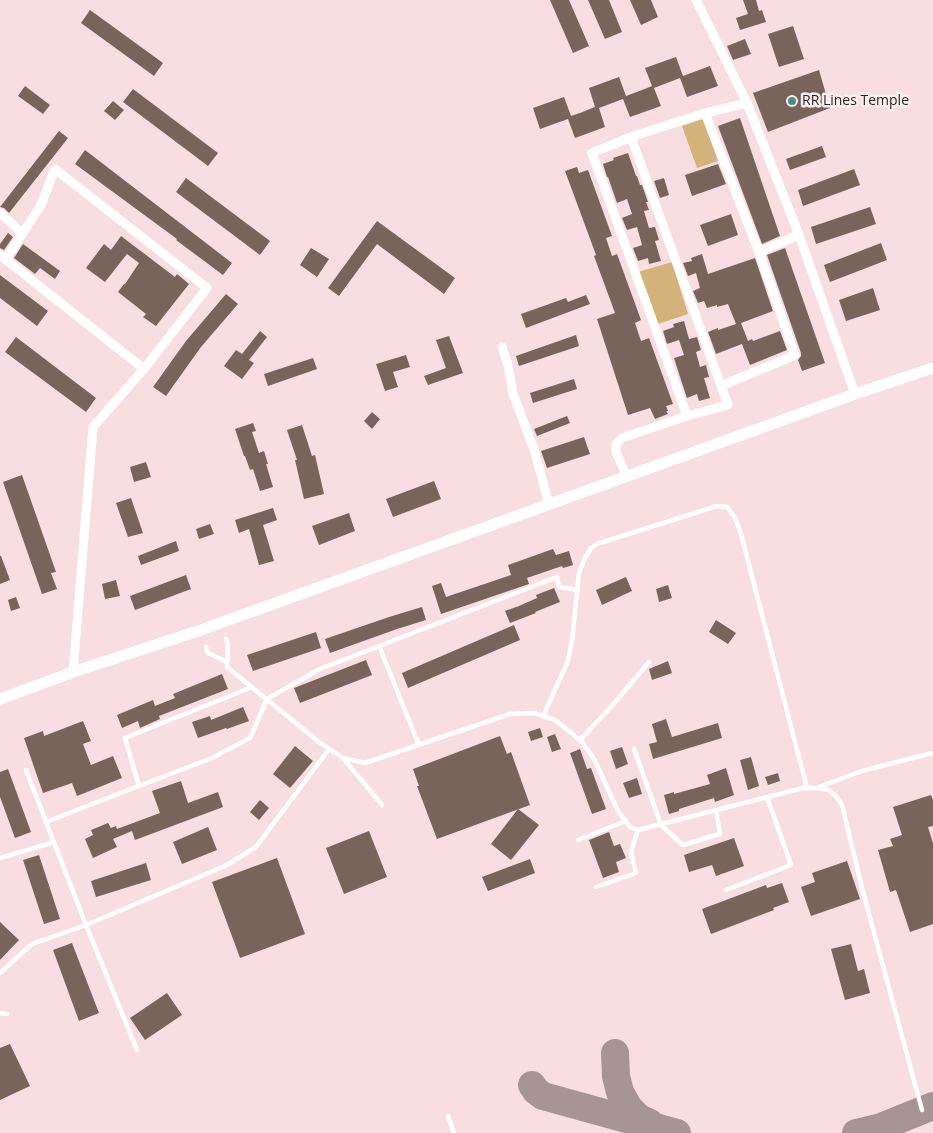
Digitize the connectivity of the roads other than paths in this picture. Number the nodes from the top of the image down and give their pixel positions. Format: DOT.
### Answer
graph roads {
  1 [pos="696,0"];
  2 [pos="747,103"];
  3 [pos="704,113"];
  4 [pos="631,137"];
  5 [pos="0,213"];
  6 [pos="22,233"];
  7 [pos="799,235"];
  8 [pos="759,252"];
  9 [pos="3,257"];
  10 [pos="502,348"];
  11 [pos="933,368"];
  12 [pos="144,369"];
  13 [pos="721,386"];
  14 [pos="855,394"];
  15 [pos="687,416"];
  16 [pos="627,477"];
  17 [pos="549,505"];
  18 [pos="578,590"];
  19 [pos="226,639"];
  20 [pos="379,646"];
  21 [pos="206,647"];
  22 [pos="228,662"];
  23 [pos="649,662"];
  24 [pos="72,672"];
  25 [pos="252,687"];
  26 [pos="0,699"];
  27 [pos="267,700"];
  28 [pos="543,716"];
  29 [pos="580,740"];
  30 [pos="419,744"];
  31 [pos="329,749"];
  32 [pos="634,749"];
  33 [pos="933,753"];
  34 [pos="344,758"];
  35 [pos="26,770"];
  36 [pos="139,786"];
  37 [pos="806,788"];
  38 [pos="818,788"];
  39 [pos="767,797"];
  40 [pos="382,805"];
  41 [pos="716,810"];
  42 [pos="626,821"];
  43 [pos="46,822"];
  44 [pos="661,824"];
  45 [pos="638,830"];
  46 [pos="578,840"];
  47 [pos="54,842"];
  48 [pos="0,858"];
  49 [pos="596,887"];
  50 [pos="726,890"];
  51 [pos="86,925"];
  52 [pos="0,973"];
  53 [pos="0,1013"];
  54 [pos="7,1014"];
  55 [pos="137,1050"];
  56 [pos="922,1110"];
  57 [pos="448,1116"];
  58 [pos="454,1133"];
  1 -- 2 [label="street"];
  2 -- 3 [label="street"];
  2 -- 7 [label="street"];
  3 -- 4 [label="street"];
  3 -- 8 [label="street"];
  4 -- 13 [label="street"];
  4 -- 15 [label="street"];
  5 -- 6 [label="street"];
  6 -- 9 [label="street"];
  6 -- 12 [label="street"];
  7 -- 8 [label="street"];
  7 -- 14 [label="street"];
  8 -- 13 [label="street"];
  9 -- 12 [label="street"];
  10 -- 17 [label="street"];
  11 -- 14 [label="street"];
  12 -- 24 [label="street"];
  13 -- 15 [label="street"];
  14 -- 16 [label="street"];
  15 -- 16 [label="street"];
  16 -- 17 [label="street"];
  17 -- 24 [label="street"];
  18 -- 20 [label="lane"];
  18 -- 28 [label="lane"];
  18 -- 37 [label="lane"];
  19 -- 22 [label="lane"];
  20 -- 27 [label="lane"];
  20 -- 30 [label="lane"];
  21 -- 22 [label="lane"];
  22 -- 25 [label="lane"];
  23 -- 29 [label="lane"];
  24 -- 26 [label="street"];
  25 -- 27 [label="lane"];
  25 -- 36 [label="lane"];
  27 -- 31 [label="lane"];
  27 -- 36 [label="lane"];
  28 -- 29 [label="lane"];
  28 -- 30 [label="lane"];
  29 -- 42 [label="lane"];
  30 -- 34 [label="lane"];
  31 -- 34 [label="lane"];
  31 -- 51 [label="lane"];
  32 -- 44 [label="lane"];
  33 -- 38 [label="lane"];
  34 -- 40 [label="lane"];
  35 -- 43 [label="lane"];
  36 -- 43 [label="lane"];
  37 -- 38 [label="lane"];
  37 -- 39 [label="lane"];
  38 -- 56 [label="lane"];
  39 -- 41 [label="lane"];
  39 -- 50 [label="lane"];
  41 -- 44 [label="lane"];
  41 -- 44 [label="lane"];
  42 -- 45 [label="lane"];
  42 -- 46 [label="lane"];
  43 -- 47 [label="lane"];
  44 -- 45 [label="lane"];
  45 -- 49 [label="lane"];
  47 -- 48 [label="lane"];
  47 -- 51 [label="lane"];
  51 -- 52 [label="lane"];
  51 -- 55 [label="lane"];
  53 -- 54 [label="lane"];
  57 -- 58 [label="lane"];
}
